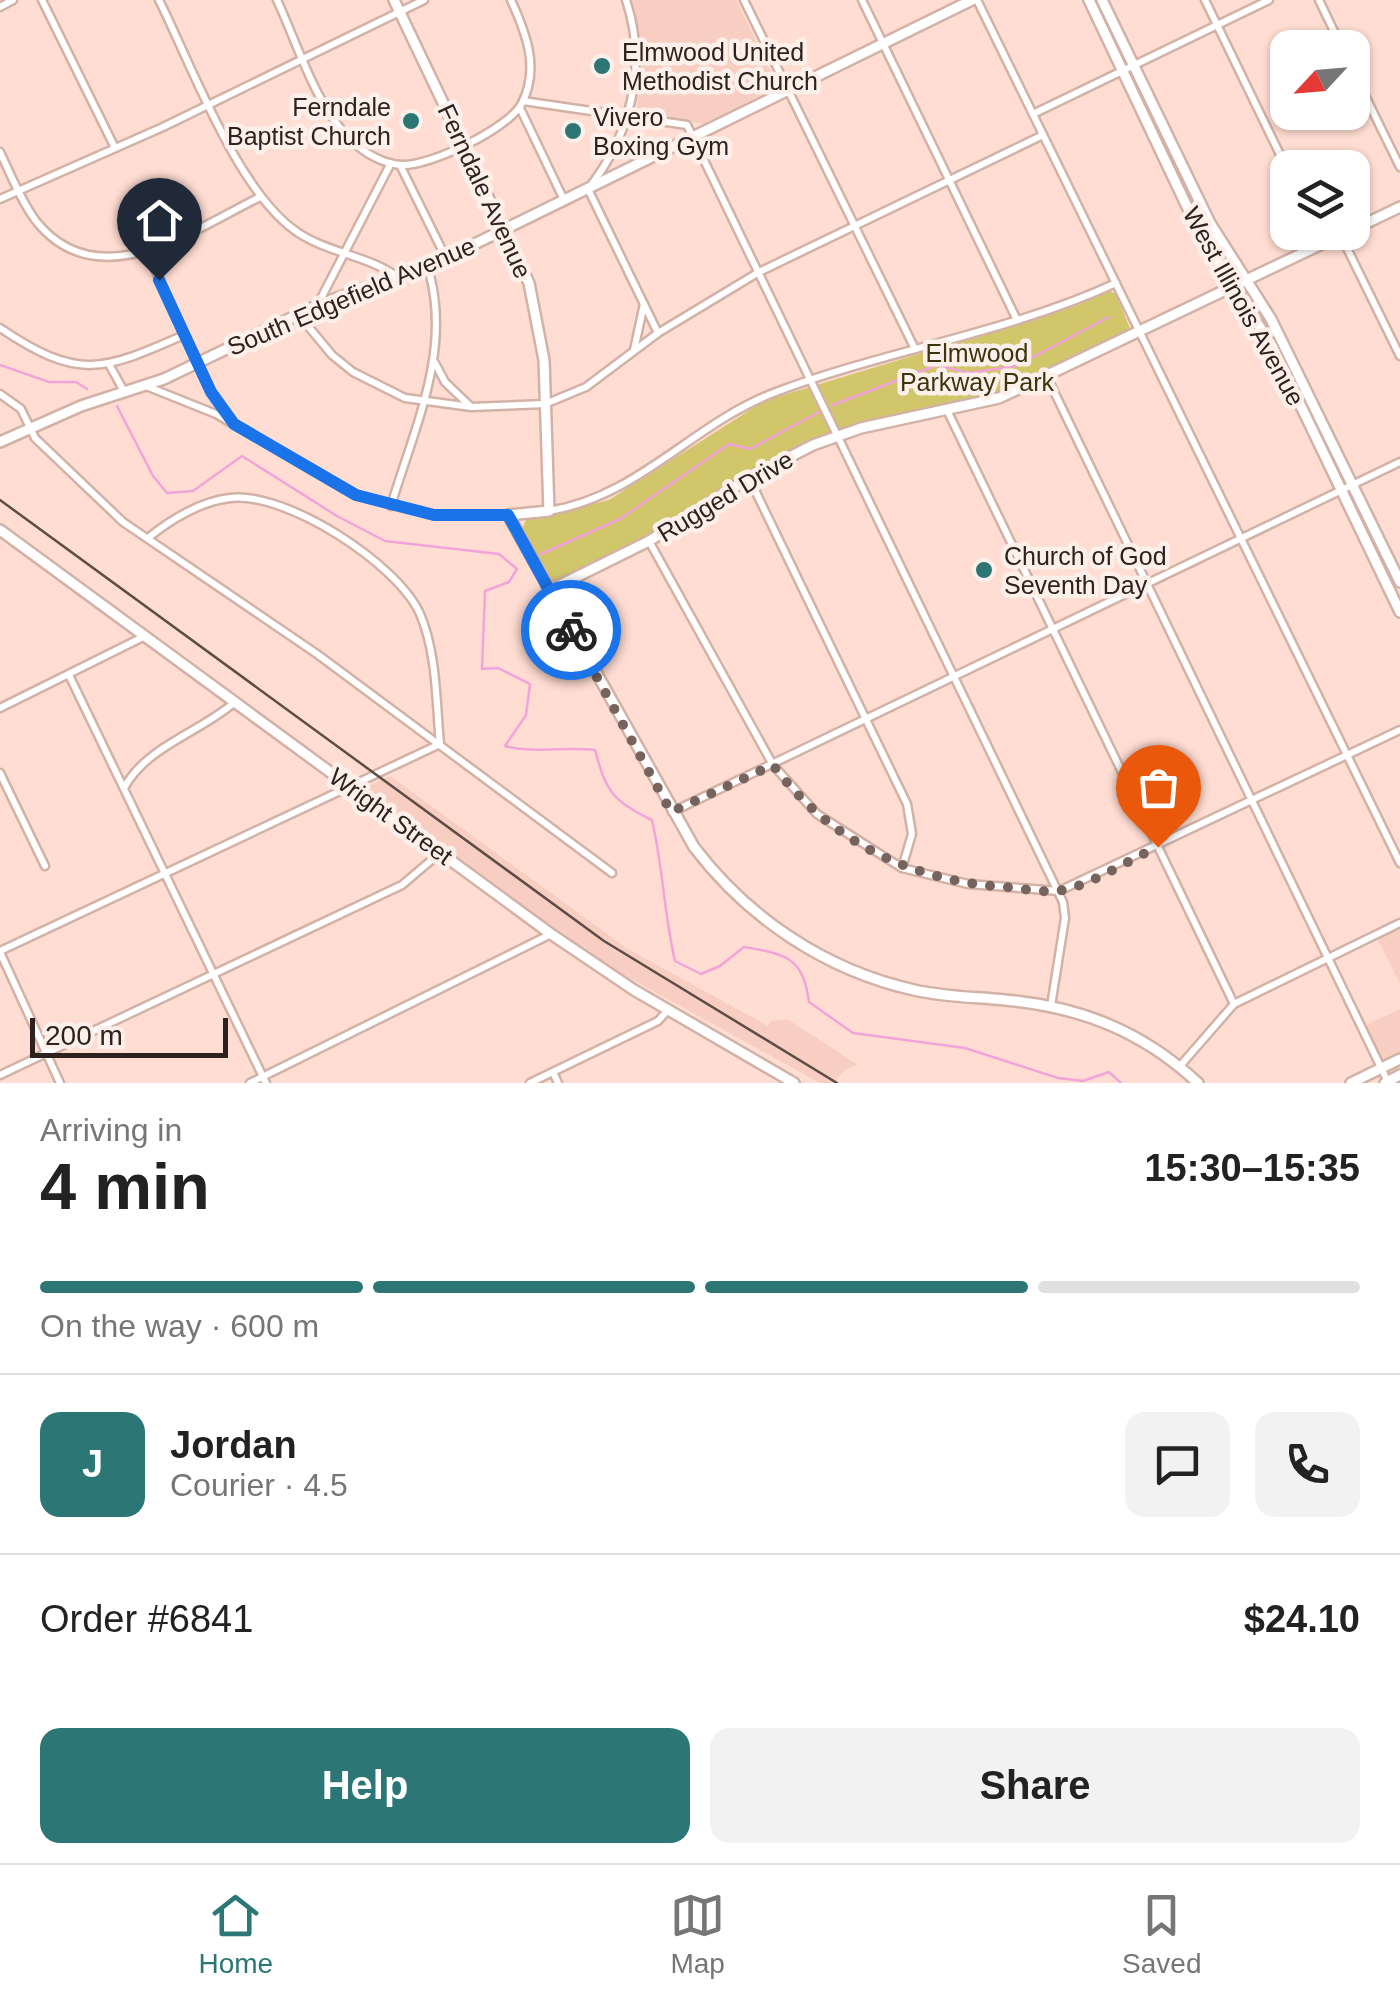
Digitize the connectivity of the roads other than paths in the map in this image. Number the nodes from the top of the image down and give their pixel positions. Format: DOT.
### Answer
graph roads {
  1 [pos="14,0"];
  2 [pos="42,0"];
  3 [pos="159,0"];
  4 [pos="276,0"];
  5 [pos="394,0"];
  6 [pos="424,0"];
  7 [pos="510,0"];
  8 [pos="626,0"];
  9 [pos="744,0"];
  10 [pos="862,0"];
  11 [pos="974,0"];
  12 [pos="1089,0"];
  13 [pos="1102,0"];
  14 [pos="1204,0"];
  15 [pos="1268,0"];
  16 [pos="1319,0"];
  17 [pos="0,6"];
  18 [pos="400,12"];
  19 [pos="1217,25"];
  20 [pos="1333,30"];
  21 [pos="884,44"];
  22 [pos="304,58"];
  23 [pos="1134,65"];
  24 [pos="1122,70"];
  25 [pos="789,91"];
  26 [pos="210,104"];
  27 [pos="522,105"];
  28 [pos="1370,106"];
  29 [pos="1033,114"];
  30 [pos="628,117"];
  31 [pos="1043,135"];
  32 [pos="693,137"];
  33 [pos="464,144"];
  34 [pos="115,148"];
  35 [pos="1278,150"];
  36 [pos="0,152"];
  37 [pos="390,163"];
  38 [pos="400,165"];
  39 [pos="1400,167"];
  40 [pos="1186,174"];
  41 [pos="950,180"];
  42 [pos="1175,180"];
  43 [pos="588,188"];
  44 [pos="18,190"];
  45 [pos="260,197"];
  46 [pos="0,199"];
  47 [pos="564,200"];
  48 [pos="1400,208"];
  49 [pos="1370,222"];
  50 [pos="855,226"];
  51 [pos="506,229"];
  52 [pos="1311,250"];
  53 [pos="1354,250"];
  54 [pos="146,252"];
  55 [pos="342,256"];
  56 [pos="446,258"];
  57 [pos="428,265"];
  58 [pos="759,272"];
  59 [pos="396,276"];
  60 [pos="1246,281"];
  61 [pos="1116,283"];
  62 [pos="1234,286"];
  63 [pos="644,302"];
  64 [pos="318,305"];
  65 [pos="298,314"];
  66 [pos="1018,320"];
  67 [pos="0,328"];
  68 [pos="1140,330"];
  69 [pos="658,333"];
  70 [pos="184,335"];
  71 [pos="914,347"];
  72 [pos="633,352"];
  73 [pos="1400,356"];
  74 [pos="197,362"];
  75 [pos="436,363"];
  76 [pos="110,366"];
  77 [pos="1047,377"];
  78 [pos="812,380"];
  79 [pos="1305,385"];
  80 [pos="144,386"];
  81 [pos="1294,390"];
  82 [pos="125,392"];
  83 [pos="0,394"];
  84 [pos="424,402"];
  85 [pos="545,404"];
  86 [pos="471,407"];
  87 [pos="947,410"];
  88 [pos="234,424"];
  89 [pos="29,428"];
  90 [pos="838,435"];
  91 [pos="0,442"];
  92 [pos="1400,462"];
  93 [pos="749,478"];
  94 [pos="1353,485"];
  95 [pos="1342,491"];
  96 [pos="391,506"];
  97 [pos="549,511"];
  98 [pos="508,515"];
  99 [pos="0,530"];
  100 [pos="148,538"];
  101 [pos="1242,538"];
  102 [pos="649,541"];
  103 [pos="1400,582"];
  104 [pos="1148,584"];
  105 [pos="550,590"];
  106 [pos="1397,597"];
  107 [pos="1400,612"];
  108 [pos="1053,630"];
  109 [pos="145,636"];
  110 [pos="69,675"];
  111 [pos="955,676"];
  112 [pos="236,702"];
  113 [pos="0,708"];
  114 [pos="437,717"];
  115 [pos="866,719"];
  116 [pos="418,728"];
  117 [pos="1400,730"];
  118 [pos="440,744"];
  119 [pos="1347,755"];
  120 [pos="773,765"];
  121 [pos="0,773"];
  122 [pos="348,785"];
  123 [pos="124,789"];
  124 [pos="1252,800"];
  125 [pos="671,812"];
  126 [pos="1158,847"];
  127 [pos="440,852"];
  128 [pos="1400,863"];
  129 [pos="45,866"];
  130 [pos="902,868"];
  131 [pos="612,873"];
  132 [pos="164,874"];
  133 [pos="1058,891"];
  134 [pos="1400,923"];
  135 [pos="551,934"];
  136 [pos="0,951"];
  137 [pos="1328,957"];
  138 [pos="213,976"];
  139 [pos="1234,1004"];
  140 [pos="1051,1006"];
  141 [pos="669,1009"];
  142 [pos="46,1053"];
  143 [pos="1400,1058"];
  144 [pos="1180,1066"];
  145 [pos="1382,1068"];
  146 [pos="553,1072"];
  147 [pos="0,1074"];
  148 [pos="1400,1075"];
  149 [pos="264,1080"];
  150 [pos="1387,1082"];
  151 [pos="60,1083"];
  152 [pos="250,1083"];
  153 [pos="530,1083"];
  154 [pos="558,1083"];
  155 [pos="794,1083"];
  156 [pos="1198,1083"];
  157 [pos="1351,1083"];
  1 -- 17 [label="street"];
  2 -- 34 [label="street"];
  3 -- 26 [label="street"];
  4 -- 22 [label="street"];
  5 -- 18 [label="street, Ferndale Avenue"];
  6 -- 18 [label="street"];
  7 -- 27 [label="street"];
  8 -- 30 [label="street"];
  9 -- 25 [label="street"];
  10 -- 21 [label="street"];
  11 -- 21 [label="street, South Edgefield Avenue"];
  11 -- 29 [label="street"];
  12 -- 24 [label="street, West Illinois Avenue"];
  13 -- 23 [label="street, West Illinois Avenue"];
  14 -- 19 [label="street"];
  15 -- 19 [label="street"];
  16 -- 20 [label="street"];
  18 -- 22 [label="street"];
  18 -- 33 [label="street, Ferndale Avenue"];
  19 -- 23 [label="street"];
  19 -- 35 [label="street"];
  21 -- 25 [label="street, South Edgefield Avenue"];
  21 -- 41 [label="street"];
  22 -- 26 [label="street"];
  22 -- 37 [label="street"];
  23 -- 24 [label="street"];
  23 -- 40 [label="street, West Illinois Avenue"];
  24 -- 29 [label="street"];
  24 -- 42 [label="street, West Illinois Avenue"];
  25 -- 32 [label="street, South Edgefield Avenue"];
  25 -- 50 [label="street"];
  26 -- 34 [label="street"];
  26 -- 45 [label="street"];
  27 -- 30 [label="street"];
  27 -- 33 [label="street"];
  27 -- 47 [label="street"];
  28 -- 39 [label="street"];
  29 -- 31 [label="street"];
  30 -- 32 [label="street"];
  30 -- 43 [label="street"];
  31 -- 41 [label="street"];
  31 -- 61 [label="street"];
  32 -- 43 [label="street, South Edgefield Avenue"];
  32 -- 58 [label="street"];
  33 -- 38 [label="street"];
  33 -- 51 [label="street, Ferndale Avenue"];
  34 -- 44 [label="street"];
  36 -- 44 [label="street"];
  37 -- 38 [label="street"];
  37 -- 55 [label="street"];
  38 -- 56 [label="street"];
  40 -- 42 [label="street"];
  40 -- 60 [label="street, West Illinois Avenue"];
  41 -- 50 [label="street"];
  41 -- 66 [label="street"];
  42 -- 62 [label="street, West Illinois Avenue"];
  43 -- 47 [label="street, South Edgefield Avenue"];
  43 -- 63 [label="street"];
  44 -- 46 [label="street"];
  44 -- 54 [label="street"];
  45 -- 54 [label="street"];
  45 -- 55 [label="street"];
  47 -- 51 [label="street, South Edgefield Avenue"];
  48 -- 49 [label="street, Rugged Drive"];
  50 -- 58 [label="street"];
  50 -- 71 [label="street"];
  51 -- 56 [label="street, South Edgefield Avenue"];
  51 -- 85 [label="street, Ferndale Avenue"];
  52 -- 60 [label="street, Rugged Drive"];
  53 -- 73 [label="street"];
  54 -- 70 [label="street"];
  55 -- 59 [label="street"];
  55 -- 64 [label="street"];
  56 -- 57 [label="street, South Edgefield Avenue"];
  57 -- 59 [label="street, South Edgefield Avenue"];
  57 -- 75 [label="street"];
  58 -- 69 [label="street"];
  58 -- 78 [label="street"];
  59 -- 64 [label="street, South Edgefield Avenue"];
  60 -- 62 [label="street, Rugged Drive"];
  60 -- 79 [label="street, West Illinois Avenue"];
  61 -- 66 [label="street"];
  61 -- 68 [label="street"];
  62 -- 68 [label="street, Rugged Drive"];
  62 -- 81 [label="street, West Illinois Avenue"];
  63 -- 69 [label="street"];
  63 -- 72 [label="street"];
  64 -- 65 [label="street, South Edgefield Avenue"];
  65 -- 74 [label="street, South Edgefield Avenue"];
  65 -- 84 [label="street"];
  66 -- 71 [label="street"];
  67 -- 76 [label="street"];
  68 -- 77 [label="street, Rugged Drive"];
  68 -- 101 [label="street"];
  69 -- 72 [label="street"];
  70 -- 74 [label="street"];
  70 -- 76 [label="street"];
  71 -- 78 [label="street"];
  72 -- 85 [label="street"];
  74 -- 80 [label="street, South Edgefield Avenue"];
  74 -- 88 [label="street"];
  75 -- 84 [label="street"];
  75 -- 86 [label="street"];
  76 -- 82 [label="street"];
  77 -- 87 [label="street, Rugged Drive"];
  77 -- 104 [label="street"];
  78 -- 90 [label="street"];
  78 -- 97 [label="street"];
  79 -- 81 [label="street"];
  79 -- 94 [label="street, West Illinois Avenue"];
  80 -- 82 [label="street, South Edgefield Avenue"];
  80 -- 88 [label="street"];
  81 -- 95 [label="street, West Illinois Avenue"];
  82 -- 89 [label="street, South Edgefield Avenue"];
  83 -- 89 [label="street"];
  84 -- 86 [label="street"];
  84 -- 96 [label="street"];
  85 -- 86 [label="street"];
  85 -- 97 [label="street, Ferndale Avenue"];
  87 -- 90 [label="street, Rugged Drive"];
  87 -- 108 [label="street"];
  88 -- 96 [label="street"];
  89 -- 91 [label="street, South Edgefield Avenue"];
  89 -- 100 [label="street"];
  90 -- 93 [label="street, Rugged Drive"];
  90 -- 111 [label="street"];
  92 -- 94 [label="street"];
  93 -- 102 [label="street, Rugged Drive"];
  93 -- 115 [label="street"];
  94 -- 95 [label="street"];
  94 -- 103 [label="street, West Illinois Avenue"];
  95 -- 101 [label="street"];
  95 -- 106 [label="street, West Illinois Avenue"];
  96 -- 98 [label="street"];
  97 -- 98 [label="street"];
  98 -- 105 [label="street"];
  99 -- 109 [label="street, Wright Street"];
  100 -- 114 [label="street"];
  100 -- 116 [label="street"];
  101 -- 104 [label="street"];
  101 -- 119 [label="street"];
  102 -- 105 [label="street, Rugged Drive"];
  102 -- 120 [label="street"];
  104 -- 108 [label="street"];
  104 -- 124 [label="street"];
  105 -- 125 [label="street"];
  106 -- 107 [label="street, West Illinois Avenue"];
  108 -- 111 [label="street"];
  108 -- 126 [label="street"];
  109 -- 110 [label="street"];
  109 -- 112 [label="street, Wright Street"];
  110 -- 113 [label="street"];
  110 -- 123 [label="street"];
  111 -- 115 [label="street"];
  111 -- 133 [label="street"];
  112 -- 122 [label="street, Wright Street"];
  112 -- 123 [label="street"];
  114 -- 116 [label="street"];
  114 -- 118 [label="street"];
  115 -- 120 [label="street"];
  115 -- 130 [label="street"];
  116 -- 118 [label="street"];
  117 -- 119 [label="street"];
  118 -- 122 [label="street"];
  118 -- 131 [label="street"];
  119 -- 124 [label="street"];
  119 -- 128 [label="street"];
  120 -- 125 [label="street"];
  120 -- 130 [label="street"];
  121 -- 129 [label="street"];
  122 -- 127 [label="street, Wright Street"];
  122 -- 132 [label="street"];
  123 -- 132 [label="street"];
  124 -- 126 [label="street"];
  124 -- 137 [label="street"];
  125 -- 140 [label="street"];
  126 -- 133 [label="street"];
  126 -- 139 [label="street"];
  127 -- 135 [label="street, Wright Street"];
  127 -- 138 [label="street"];
  130 -- 133 [label="street"];
  132 -- 136 [label="street"];
  132 -- 138 [label="street"];
  133 -- 140 [label="street"];
  134 -- 137 [label="street"];
  135 -- 141 [label="street, Wright Street"];
  135 -- 149 [label="street"];
  136 -- 142 [label="street"];
  137 -- 139 [label="street"];
  137 -- 145 [label="street"];
  138 -- 142 [label="street"];
  138 -- 149 [label="street"];
  139 -- 144 [label="street"];
  140 -- 144 [label="street"];
  141 -- 146 [label="street"];
  141 -- 155 [label="street, Wright Street"];
  142 -- 147 [label="street"];
  142 -- 151 [label="street"];
  143 -- 145 [label="street"];
  144 -- 156 [label="street"];
  145 -- 150 [label="street"];
  145 -- 157 [label="street"];
  146 -- 153 [label="street"];
  146 -- 154 [label="street"];
  148 -- 150 [label="street"];
  149 -- 152 [label="street"];
}
